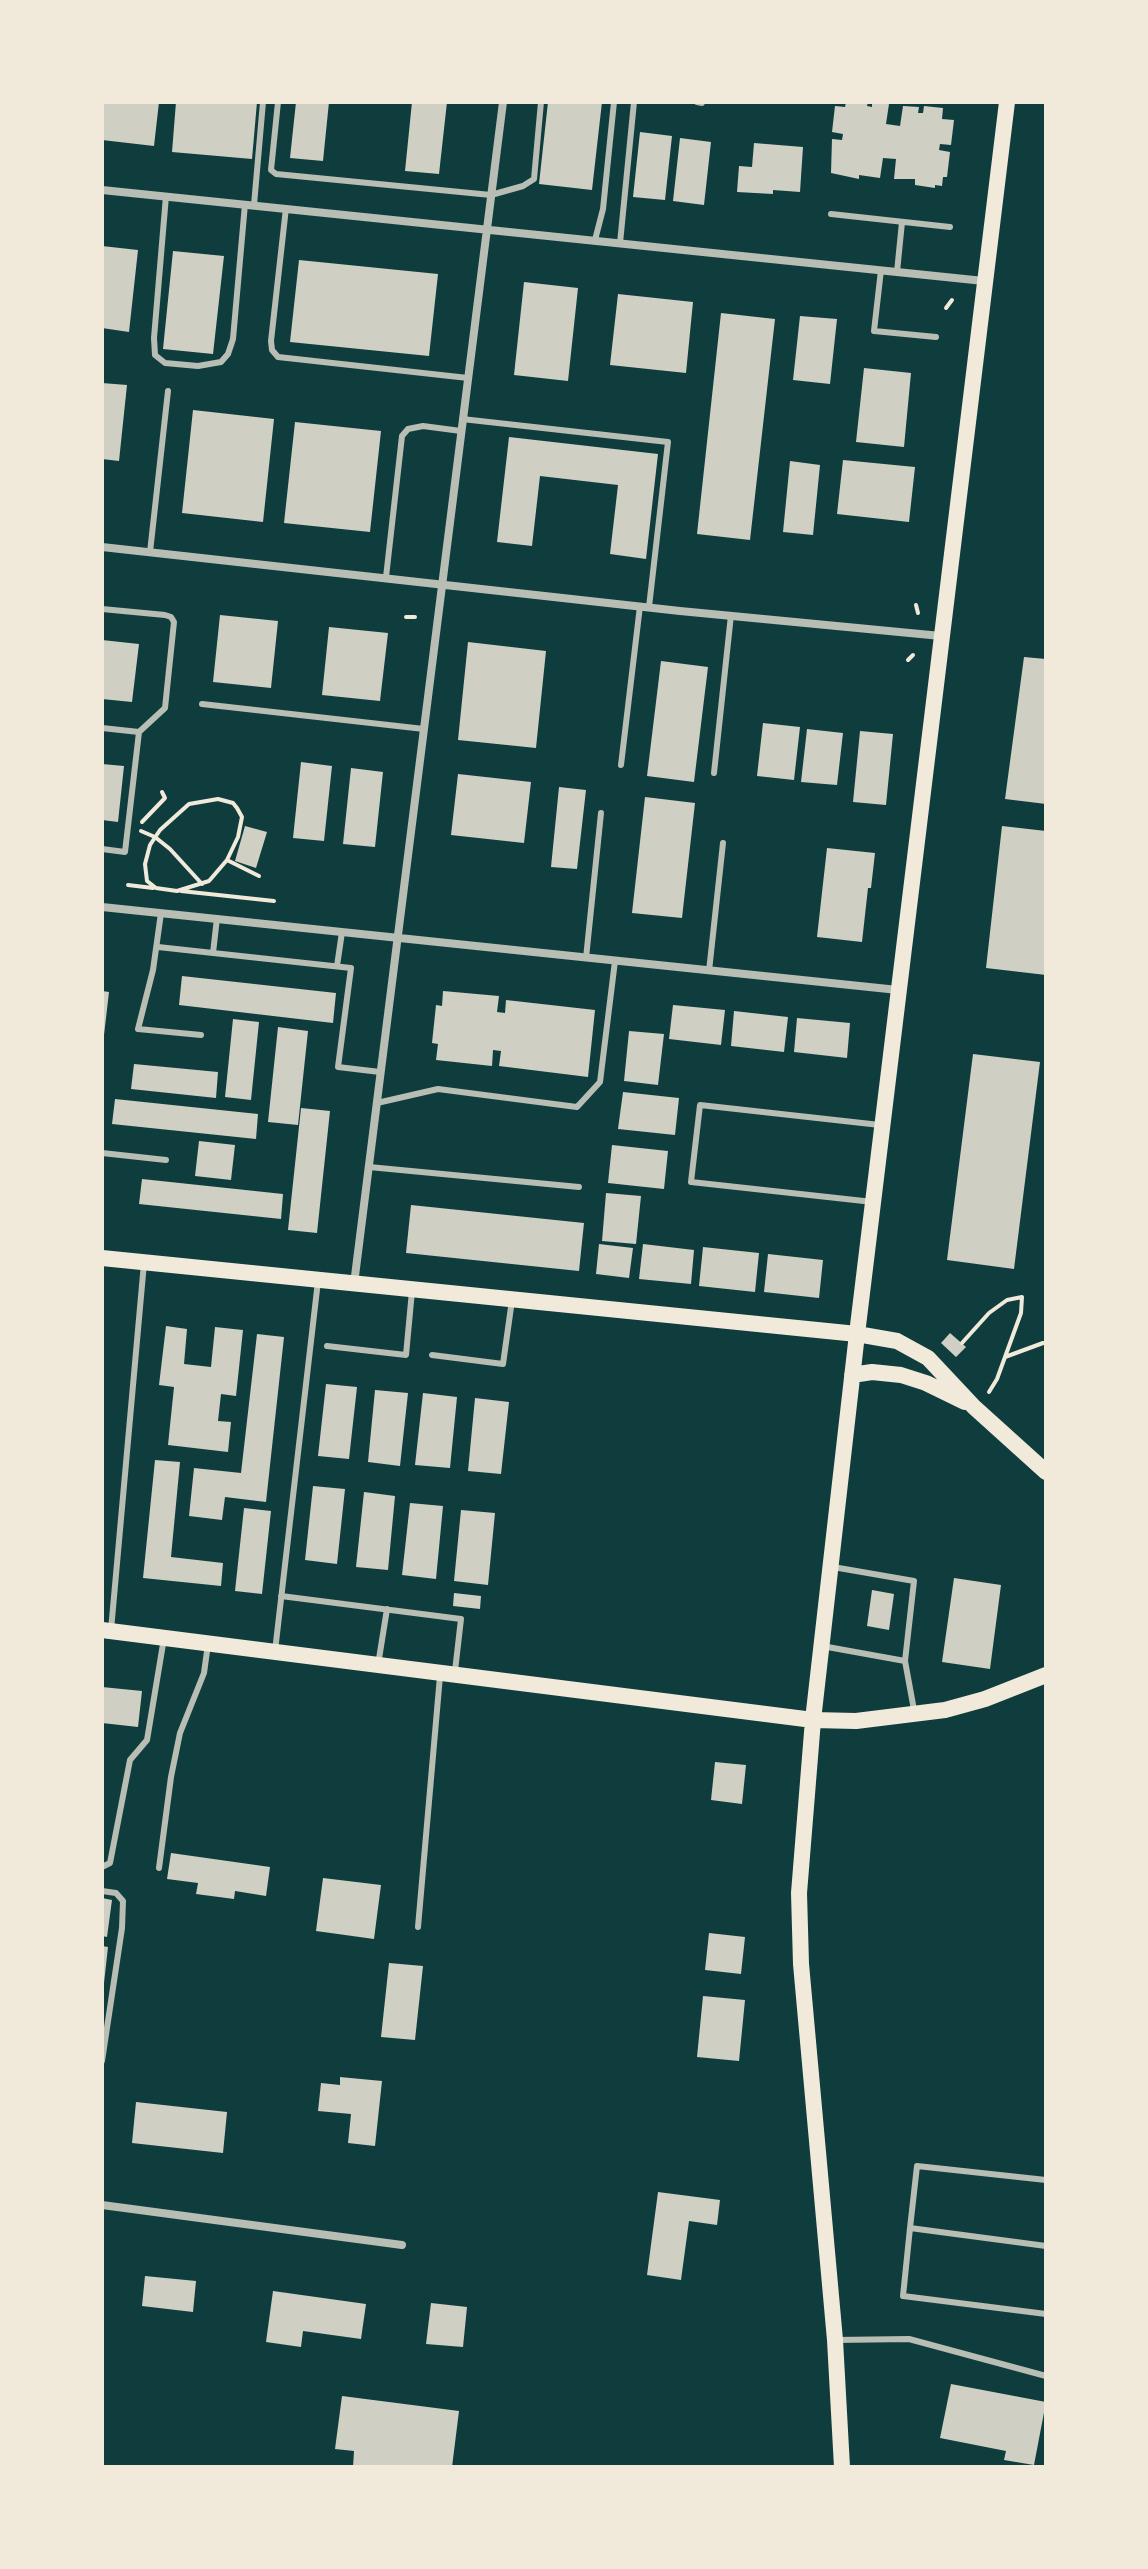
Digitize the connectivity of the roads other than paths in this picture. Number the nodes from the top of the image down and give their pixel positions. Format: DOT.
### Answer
graph roads {
  1 [pos="263,102"];
  2 [pos="278,102"];
  3 [pos="503,102"];
  4 [pos="541,102"];
  5 [pos="614,102"];
  6 [pos="634,102"];
  7 [pos="1007,102"];
  8 [pos="102,190"];
  9 [pos="491,195"];
  10 [pos="166,196"];
  11 [pos="249,204"];
  12 [pos="286,208"];
  13 [pos="831,214"];
  14 [pos="902,222"];
  15 [pos="950,227"];
  16 [pos="486,229"];
  17 [pos="595,240"];
  18 [pos="620,243"];
  19 [pos="881,270"];
  20 [pos="897,272"];
  21 [pos="986,281"];
  22 [pos="936,337"];
  23 [pos="468,378"];
  24 [pos="168,391"];
  25 [pos="462,419"];
  26 [pos="461,431"];
  27 [pos="102,547"];
  28 [pos="150,552"];
  29 [pos="386,577"];
  30 [pos="442,583"];
  31 [pos="644,606"];
  32 [pos="102,609"];
  33 [pos="731,615"];
  34 [pos="941,636"];
  35 [pos="202,704"];
  36 [pos="102,728"];
  37 [pos="424,729"];
  38 [pos="139,732"];
  39 [pos="621,765"];
  40 [pos="714,773"];
  41 [pos="601,813"];
  42 [pos="723,843"];
  43 [pos="102,849"];
  44 [pos="102,907"];
  45 [pos="161,913"];
  46 [pos="217,918"];
  47 [pos="342,932"];
  48 [pos="397,938"];
  49 [pos="158,947"];
  50 [pos="213,953"];
  51 [pos="586,958"];
  52 [pos="615,961"];
  53 [pos="337,966"];
  54 [pos="709,971"];
  55 [pos="899,990"];
  56 [pos="201,1035"];
  57 [pos="380,1072"];
  58 [pos="377,1103"];
  59 [pos="883,1125"];
  60 [pos="102,1153"];
  61 [pos="166,1160"];
  62 [pos="369,1167"];
  63 [pos="579,1187"];
  64 [pos="873,1202"];
  65 [pos="102,1258"];
  66 [pos="144,1263"];
  67 [pos="318,1281"];
  68 [pos="354,1285"];
  69 [pos="412,1291"];
  70 [pos="512,1300"];
  71 [pos="857,1334"];
  72 [pos="327,1346"];
  73 [pos="432,1355"];
  74 [pos="852,1375"];
  75 [pos="974,1407"];
  76 [pos="1046,1472"];
  77 [pos="830,1567"];
  78 [pos="281,1596"];
  79 [pos="387,1609"];
  80 [pos="106,1631"];
  81 [pos="164,1638"];
  82 [pos="208,1644"];
  83 [pos="821,1646"];
  84 [pos="275,1652"];
  85 [pos="905,1661"];
  86 [pos="378,1665"];
  87 [pos="447,1674"];
  88 [pos="1046,1675"];
  89 [pos="914,1714"];
  90 [pos="813,1720"];
  91 [pos="102,1867"];
  92 [pos="159,1868"];
  93 [pos="102,1891"];
  94 [pos="418,1927"];
  95 [pos="102,2061"];
  96 [pos="1046,2180"];
  97 [pos="102,2205"];
  98 [pos="910,2228"];
  99 [pos="402,2245"];
  100 [pos="1046,2246"];
  101 [pos="1046,2314"];
  102 [pos="835,2340"];
  103 [pos="1046,2376"];
  104 [pos="842,2467"];
  1 -- 11 [label="lane"];
  2 -- 9 [label="lane"];
  3 -- 9 [label="street"];
  4 -- 9 [label="lane"];
  5 -- 17 [label="lane"];
  6 -- 18 [label="lane"];
  7 -- 21 [label="main road"];
  8 -- 10 [label="street"];
  9 -- 16 [label="street"];
  10 -- 11 [label="street"];
  10 -- 11 [label="lane"];
  11 -- 12 [label="street"];
  12 -- 16 [label="street"];
  12 -- 23 [label="lane"];
  13 -- 14 [label="lane"];
  14 -- 15 [label="lane"];
  14 -- 20 [label="lane"];
  16 -- 17 [label="street"];
  16 -- 23 [label="street"];
  17 -- 18 [label="street"];
  18 -- 19 [label="street"];
  19 -- 20 [label="street"];
  19 -- 22 [label="lane"];
  20 -- 21 [label="street"];
  21 -- 34 [label="main road"];
  23 -- 25 [label="street"];
  24 -- 28 [label="lane"];
  25 -- 26 [label="street"];
  25 -- 31 [label="lane"];
  26 -- 29 [label="lane"];
  26 -- 30 [label="street"];
  27 -- 28 [label="street"];
  28 -- 29 [label="street"];
  29 -- 30 [label="street"];
  30 -- 31 [label="street"];
  30 -- 37 [label="street"];
  31 -- 33 [label="street"];
  31 -- 39 [label="lane"];
  32 -- 38 [label="lane"];
  33 -- 34 [label="street"];
  33 -- 40 [label="lane"];
  34 -- 55 [label="main road"];
  35 -- 37 [label="lane"];
  36 -- 38 [label="lane"];
  37 -- 48 [label="street"];
  38 -- 43 [label="lane"];
  41 -- 51 [label="lane"];
  42 -- 54 [label="lane"];
  44 -- 45 [label="street"];
  45 -- 46 [label="street"];
  45 -- 49 [label="lane"];
  46 -- 47 [label="street"];
  46 -- 50 [label="lane"];
  47 -- 48 [label="street"];
  47 -- 53 [label="lane"];
  48 -- 51 [label="street"];
  48 -- 57 [label="street"];
  49 -- 50 [label="lane"];
  49 -- 56 [label="lane"];
  50 -- 53 [label="lane"];
  51 -- 52 [label="street"];
  52 -- 54 [label="street"];
  52 -- 58 [label="lane"];
  53 -- 57 [label="lane"];
  54 -- 55 [label="street"];
  55 -- 59 [label="main road"];
  57 -- 58 [label="street"];
  58 -- 62 [label="street"];
  59 -- 64 [label="main road"];
  59 -- 64 [label="lane"];
  60 -- 61 [label="lane"];
  62 -- 63 [label="lane"];
  62 -- 68 [label="street"];
  64 -- 71 [label="main road"];
  65 -- 66 [label="main road"];
  66 -- 67 [label="main road"];
  66 -- 80 [label="lane"];
  67 -- 68 [label="main road"];
  67 -- 78 [label="lane"];
  68 -- 69 [label="main road"];
  69 -- 70 [label="main road"];
  69 -- 72 [label="lane"];
  70 -- 71 [label="main road"];
  70 -- 73 [label="lane"];
  71 -- 74 [label="main road"];
  71 -- 75 [label="main road"];
  74 -- 75 [label="main road"];
  74 -- 77 [label="main road"];
  75 -- 76 [label="main road"];
  77 -- 83 [label="main road"];
  77 -- 85 [label="lane"];
  78 -- 79 [label="lane"];
  78 -- 84 [label="lane"];
  79 -- 86 [label="lane"];
  79 -- 87 [label="lane"];
  80 -- 81 [label="main road"];
  81 -- 82 [label="main road"];
  81 -- 91 [label="lane"];
  82 -- 84 [label="main road"];
  82 -- 92 [label="lane"];
  83 -- 85 [label="lane"];
  83 -- 90 [label="main road"];
  84 -- 86 [label="main road"];
  85 -- 89 [label="lane"];
  86 -- 87 [label="main road"];
  87 -- 90 [label="main road"];
  87 -- 94 [label="lane"];
  88 -- 89 [label="main road"];
  89 -- 90 [label="main road"];
  90 -- 102 [label="main road"];
  93 -- 95 [label="lane"];
  96 -- 98 [label="lane"];
  97 -- 99 [label="street"];
  98 -- 100 [label="lane"];
  98 -- 101 [label="lane"];
  102 -- 103 [label="lane"];
  102 -- 104 [label="main road"];
}
